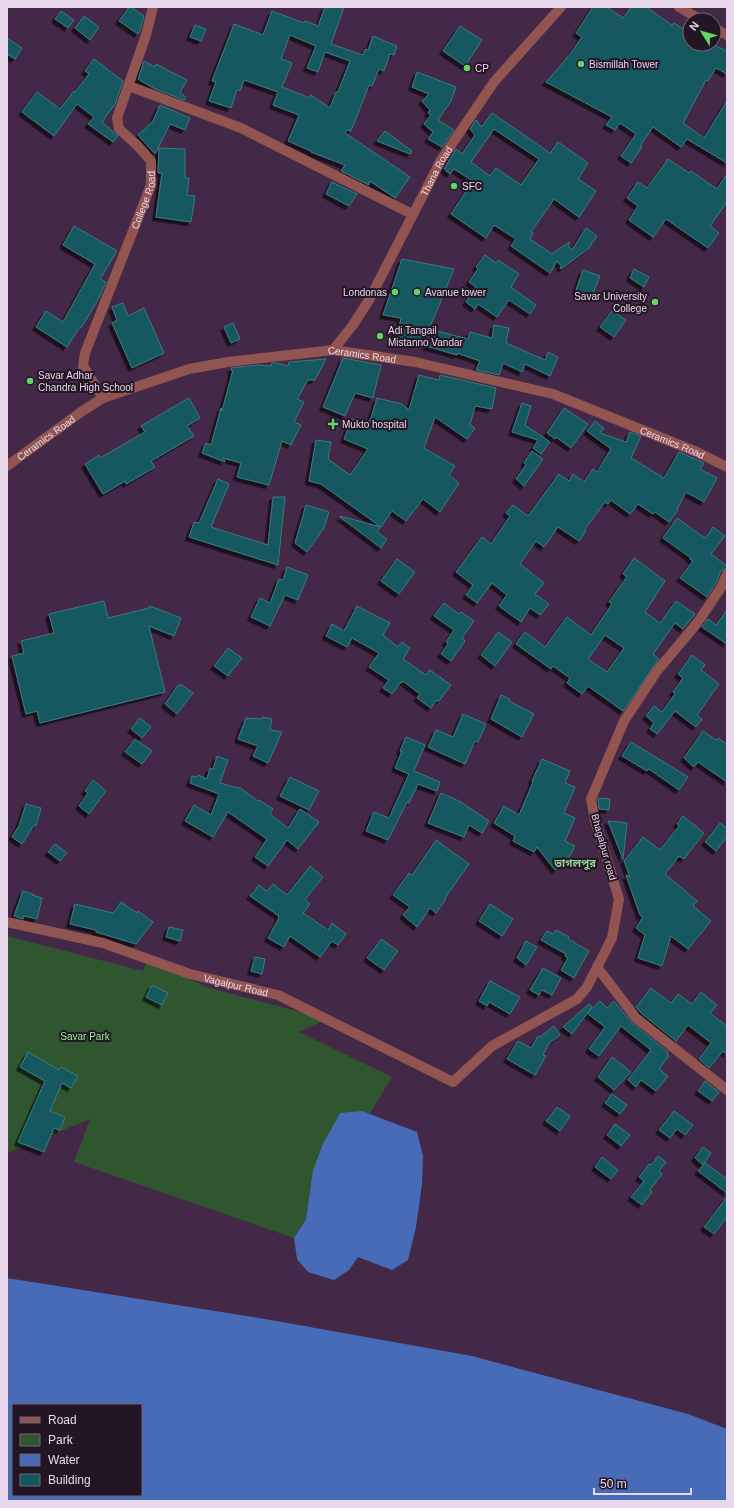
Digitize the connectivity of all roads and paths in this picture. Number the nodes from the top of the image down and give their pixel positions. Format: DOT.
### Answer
graph roads {
  1 [pos="153,7"];
  2 [pos="561,7"];
  3 [pos="129,86"];
  4 [pos="412,214"];
  5 [pos="333,350"];
  6 [pos="103,398"];
  7 [pos="7,466"];
  8 [pos="727,467"];
  9 [pos="727,574"];
  10 [pos="7,922"];
  11 [pos="597,967"];
  12 [pos="453,1082"];
  13 [pos="727,1090"];
  1 -- 3 [label="street, College Road"];
  2 -- 4 [label="street, Thana Road"];
  3 -- 4 [label="street"];
  3 -- 6 [label="street, College Road"];
  4 -- 5 [label="street, Thana Road"];
  5 -- 6 [label="street, Ceramics Road"];
  5 -- 8 [label="street, Ceramics Road"];
  6 -- 7 [label="street, Ceramics Road"];
  9 -- 11 [label="street, Bhagalpur road"];
  10 -- 12 [label="street, Vagalpur Road"];
  11 -- 12 [label="street, Bhagalpur road"];
  11 -- 13 [label="street"];
}
